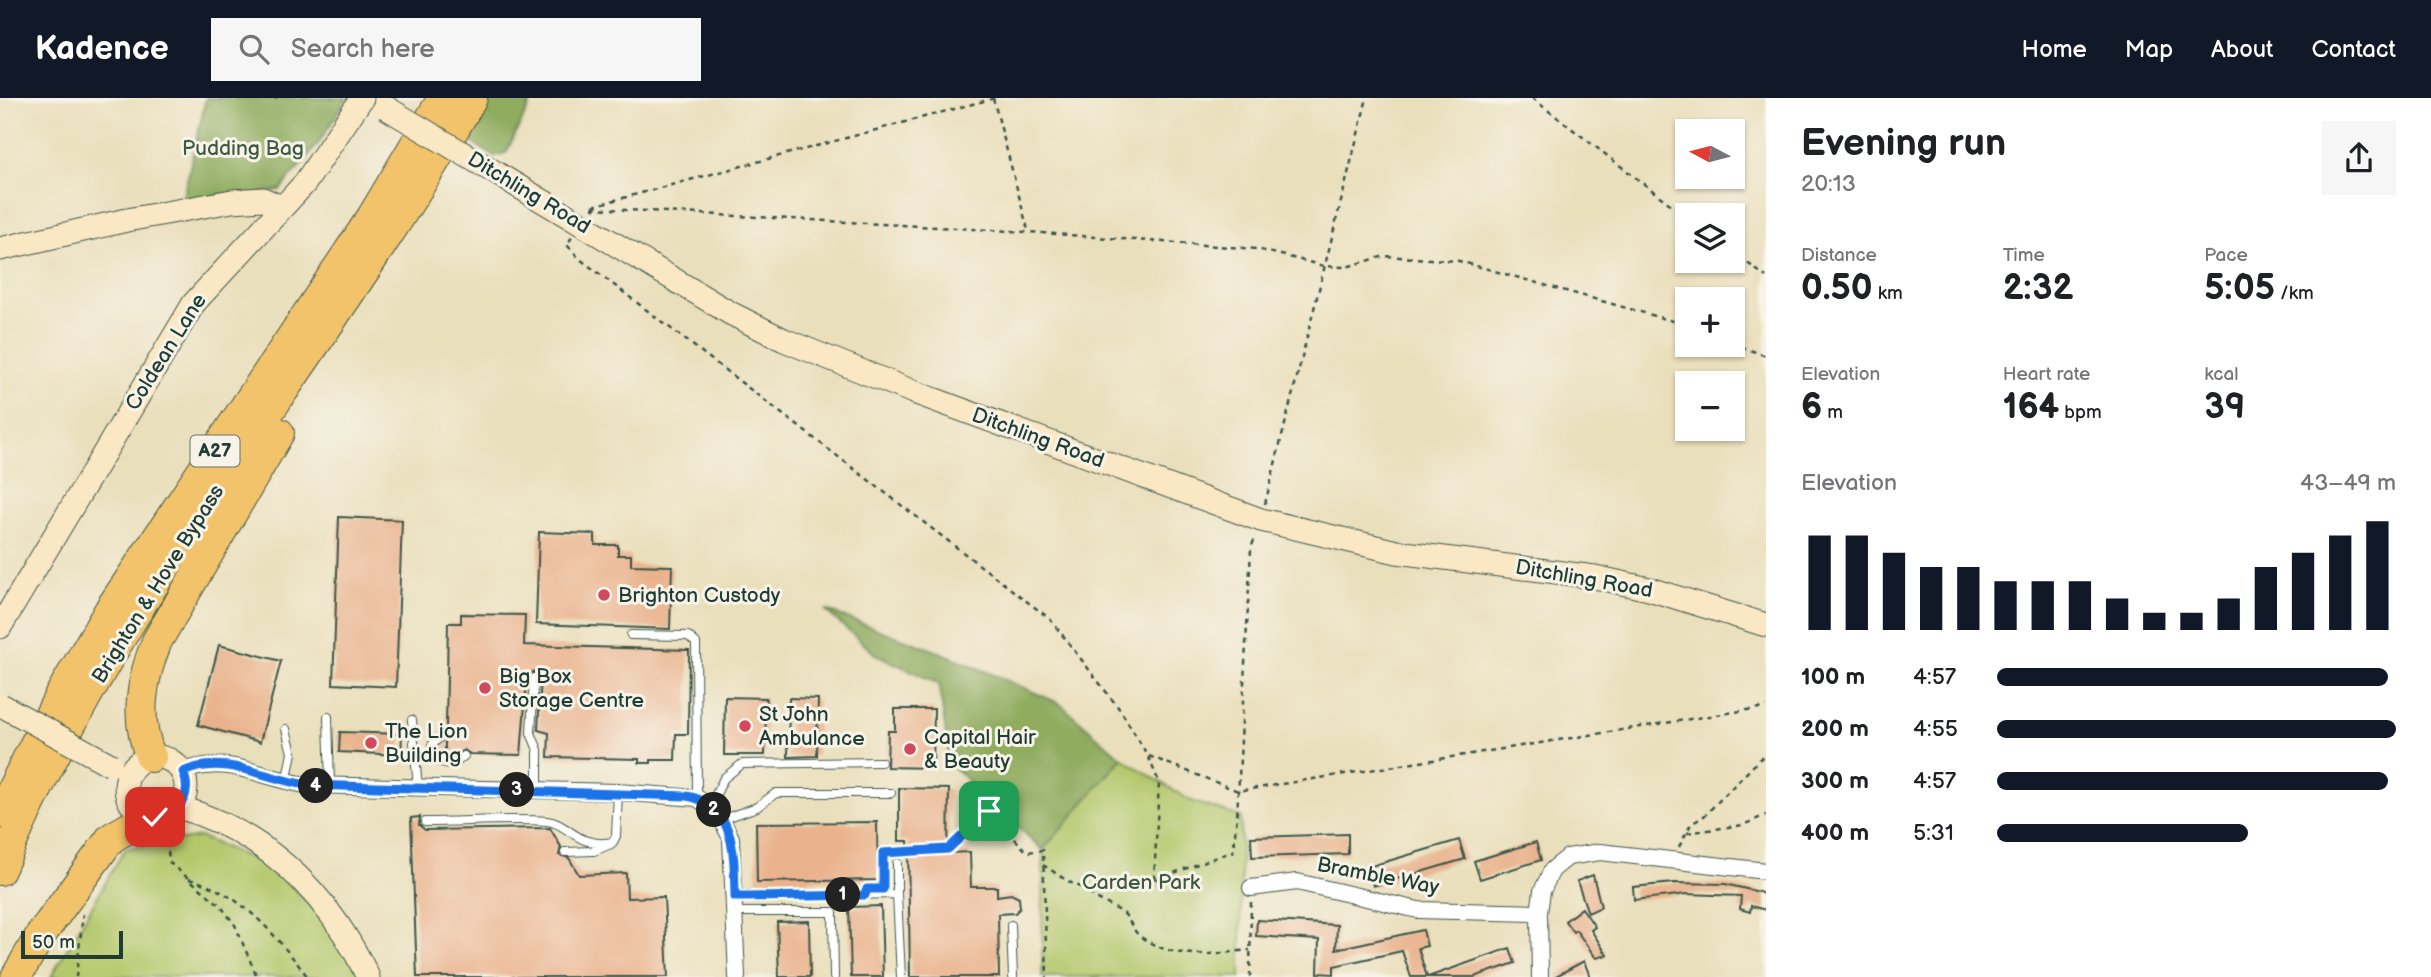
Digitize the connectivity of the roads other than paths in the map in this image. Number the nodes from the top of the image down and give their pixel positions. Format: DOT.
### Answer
graph roads {
  1 [pos="443,98"];
  2 [pos="472,98"];
  3 [pos="371,101"];
  4 [pos="281,207"];
  5 [pos="0,249"];
  6 [pos="359,282"];
  7 [pos="1766,625"];
  8 [pos="0,627"];
  9 [pos="631,635"];
  10 [pos="534,678"];
  11 [pos="0,705"];
  12 [pos="328,717"];
  13 [pos="412,720"];
  14 [pos="286,729"];
  15 [pos="444,733"];
  16 [pos="464,755"];
  17 [pos="151,757"];
  18 [pos="881,762"];
  19 [pos="119,771"];
  20 [pos="183,772"];
  21 [pos="286,782"];
  22 [pos="330,786"];
  23 [pos="418,788"];
  24 [pos="538,791"];
  25 [pos="618,792"];
  26 [pos="891,793"];
  27 [pos="703,802"];
  28 [pos="0,813"];
  29 [pos="163,814"];
  30 [pos="723,819"];
  31 [pos="425,822"];
  32 [pos="613,842"];
  33 [pos="565,852"];
  34 [pos="897,863"];
  35 [pos="0,870"];
  36 [pos="1766,871"];
  37 [pos="1251,888"];
  38 [pos="897,894"];
  39 [pos="735,904"];
  40 [pos="1539,914"];
  41 [pos="1012,925"];
  42 [pos="16,977"];
  43 [pos="368,977"];
  44 [pos="737,977"];
  45 [pos="834,977"];
  46 [pos="901,977"];
  47 [pos="1013,977"];
  48 [pos="1540,977"];
  1 -- 28 [label="highway, Brighton & Hove Bypass / A27"];
  2 -- 6 [label="highway, Brighton & Hove Bypass / A27"];
  3 -- 4 [label="street, Coldean Lane"];
  3 -- 7 [label="street, Ditchling Road, bridge"];
  4 -- 5 [label="street"];
  4 -- 8 [label="street, Coldean Lane"];
  6 -- 17 [label="highway"];
  6 -- 35 [label="highway, Brighton & Hove Bypass / A27"];
  9 -- 27 [label="lane"];
  10 -- 24 [label="lane"];
  11 -- 19 [label="street, bridge"];
  12 -- 22 [label="lane"];
  13 -- 23 [label="lane"];
  14 -- 21 [label="lane"];
  15 -- 16 [label="lane"];
  17 -- 19 [label="street"];
  17 -- 20 [label="street"];
  18 -- 27 [label="lane"];
  19 -- 29 [label="street"];
  20 -- 21 [label="street"];
  20 -- 29 [label="street"];
  21 -- 22 [label="street"];
  22 -- 23 [label="street"];
  23 -- 24 [label="street"];
  24 -- 25 [label="street"];
  25 -- 27 [label="street"];
  25 -- 32 [label="lane"];
  26 -- 30 [label="lane"];
  27 -- 30 [label="street"];
  29 -- 42 [label="highway"];
  29 -- 43 [label="street"];
  30 -- 39 [label="street"];
  31 -- 32 [label="lane"];
  32 -- 33 [label="lane"];
  34 -- 38 [label="lane"];
  36 -- 40 [label="street"];
  37 -- 40 [label="street, Bramble Way"];
  38 -- 39 [label="lane"];
  38 -- 46 [label="lane"];
  39 -- 44 [label="street"];
  39 -- 45 [label="lane"];
  40 -- 48 [label="street"];
  41 -- 47 [label="lane"];
}
